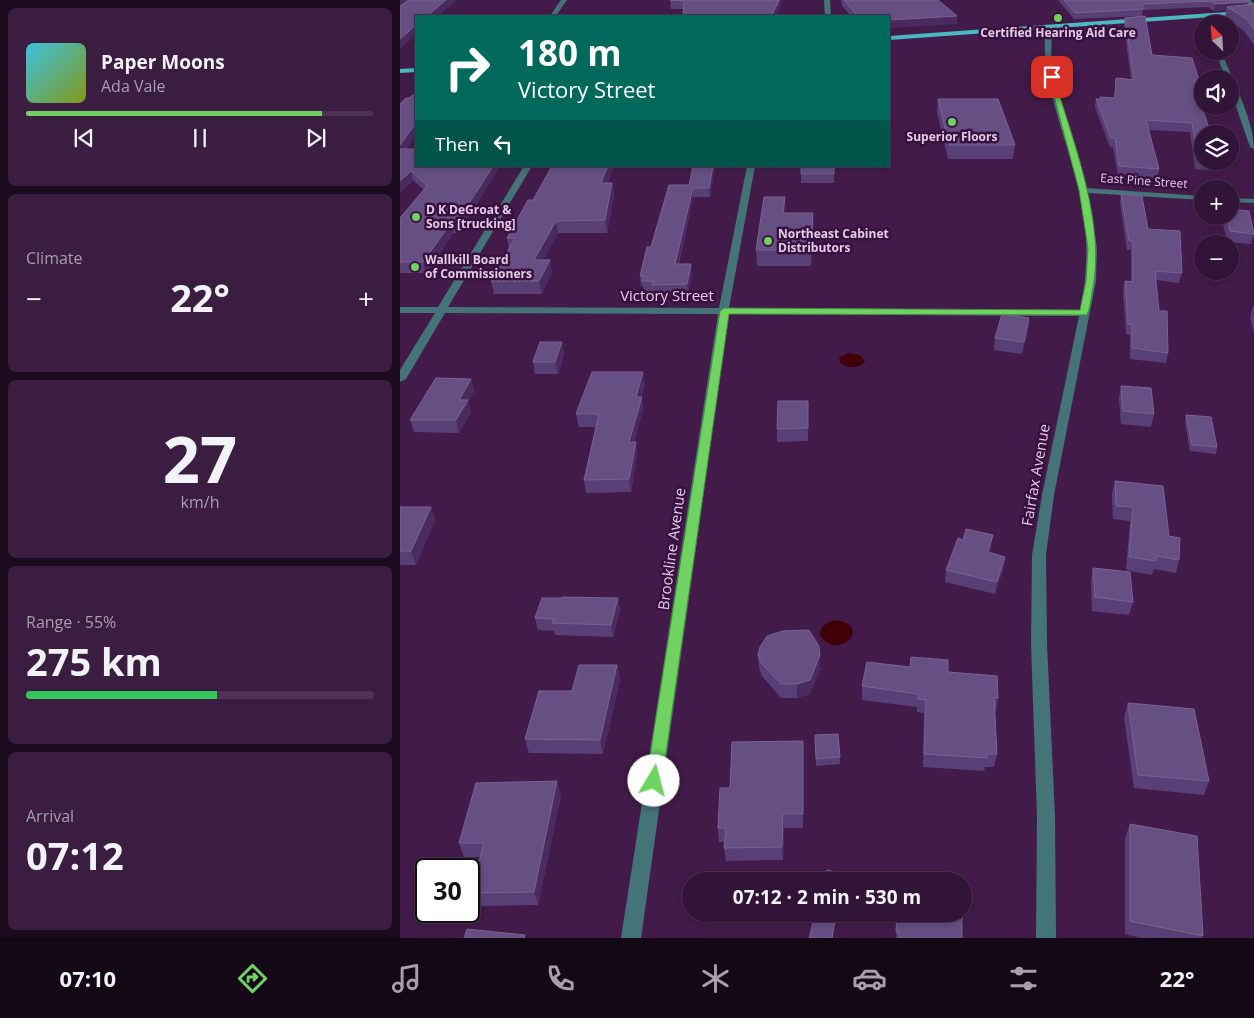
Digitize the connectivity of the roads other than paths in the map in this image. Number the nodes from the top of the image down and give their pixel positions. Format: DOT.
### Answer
graph roads {
  1 [pos="564,0"];
  2 [pos="827,0"];
  3 [pos="1247,0"];
  4 [pos="1254,7"];
  5 [pos="1254,12"];
  6 [pos="554,15"];
  7 [pos="828,15"];
  8 [pos="1218,15"];
  9 [pos="1194,17"];
  10 [pos="1049,26"];
  11 [pos="890,38"];
  12 [pos="415,70"];
  13 [pos="402,72"];
  14 [pos="1239,105"];
  15 [pos="1254,147"];
  16 [pos="527,167"];
  17 [pos="751,167"];
  18 [pos="1083,190"];
  19 [pos="1194,197"];
  20 [pos="1239,201"];
  21 [pos="1254,202"];
  22 [pos="400,310"];
  23 [pos="441,310"];
  24 [pos="724,311"];
  25 [pos="1084,313"];
  26 [pos="400,379"];
  27 [pos="631,938"];
  28 [pos="1046,938"];
  1 -- 6 [label="street"];
  2 -- 7 [label="street"];
  3 -- 4 [label="street"];
  5 -- 8 [label="main road"];
  9 -- 10 [label="main road"];
  10 -- 11 [label="main road"];
  10 -- 18 [label="street, Fairfax Avenue"];
  12 -- 13 [label="main road"];
  14 -- 15 [label="street"];
  16 -- 23 [label="street"];
  17 -- 24 [label="street, Brookline Avenue"];
  18 -- 19 [label="street, East Pine Street"];
  18 -- 25 [label="street, Fairfax Avenue"];
  20 -- 21 [label="street"];
  22 -- 23 [label="street, Victory Street"];
  23 -- 24 [label="street, Victory Street"];
  23 -- 26 [label="street"];
  24 -- 25 [label="street, Victory Street"];
  24 -- 27 [label="street, Brookline Avenue"];
  25 -- 28 [label="street, Fairfax Avenue"];
}
